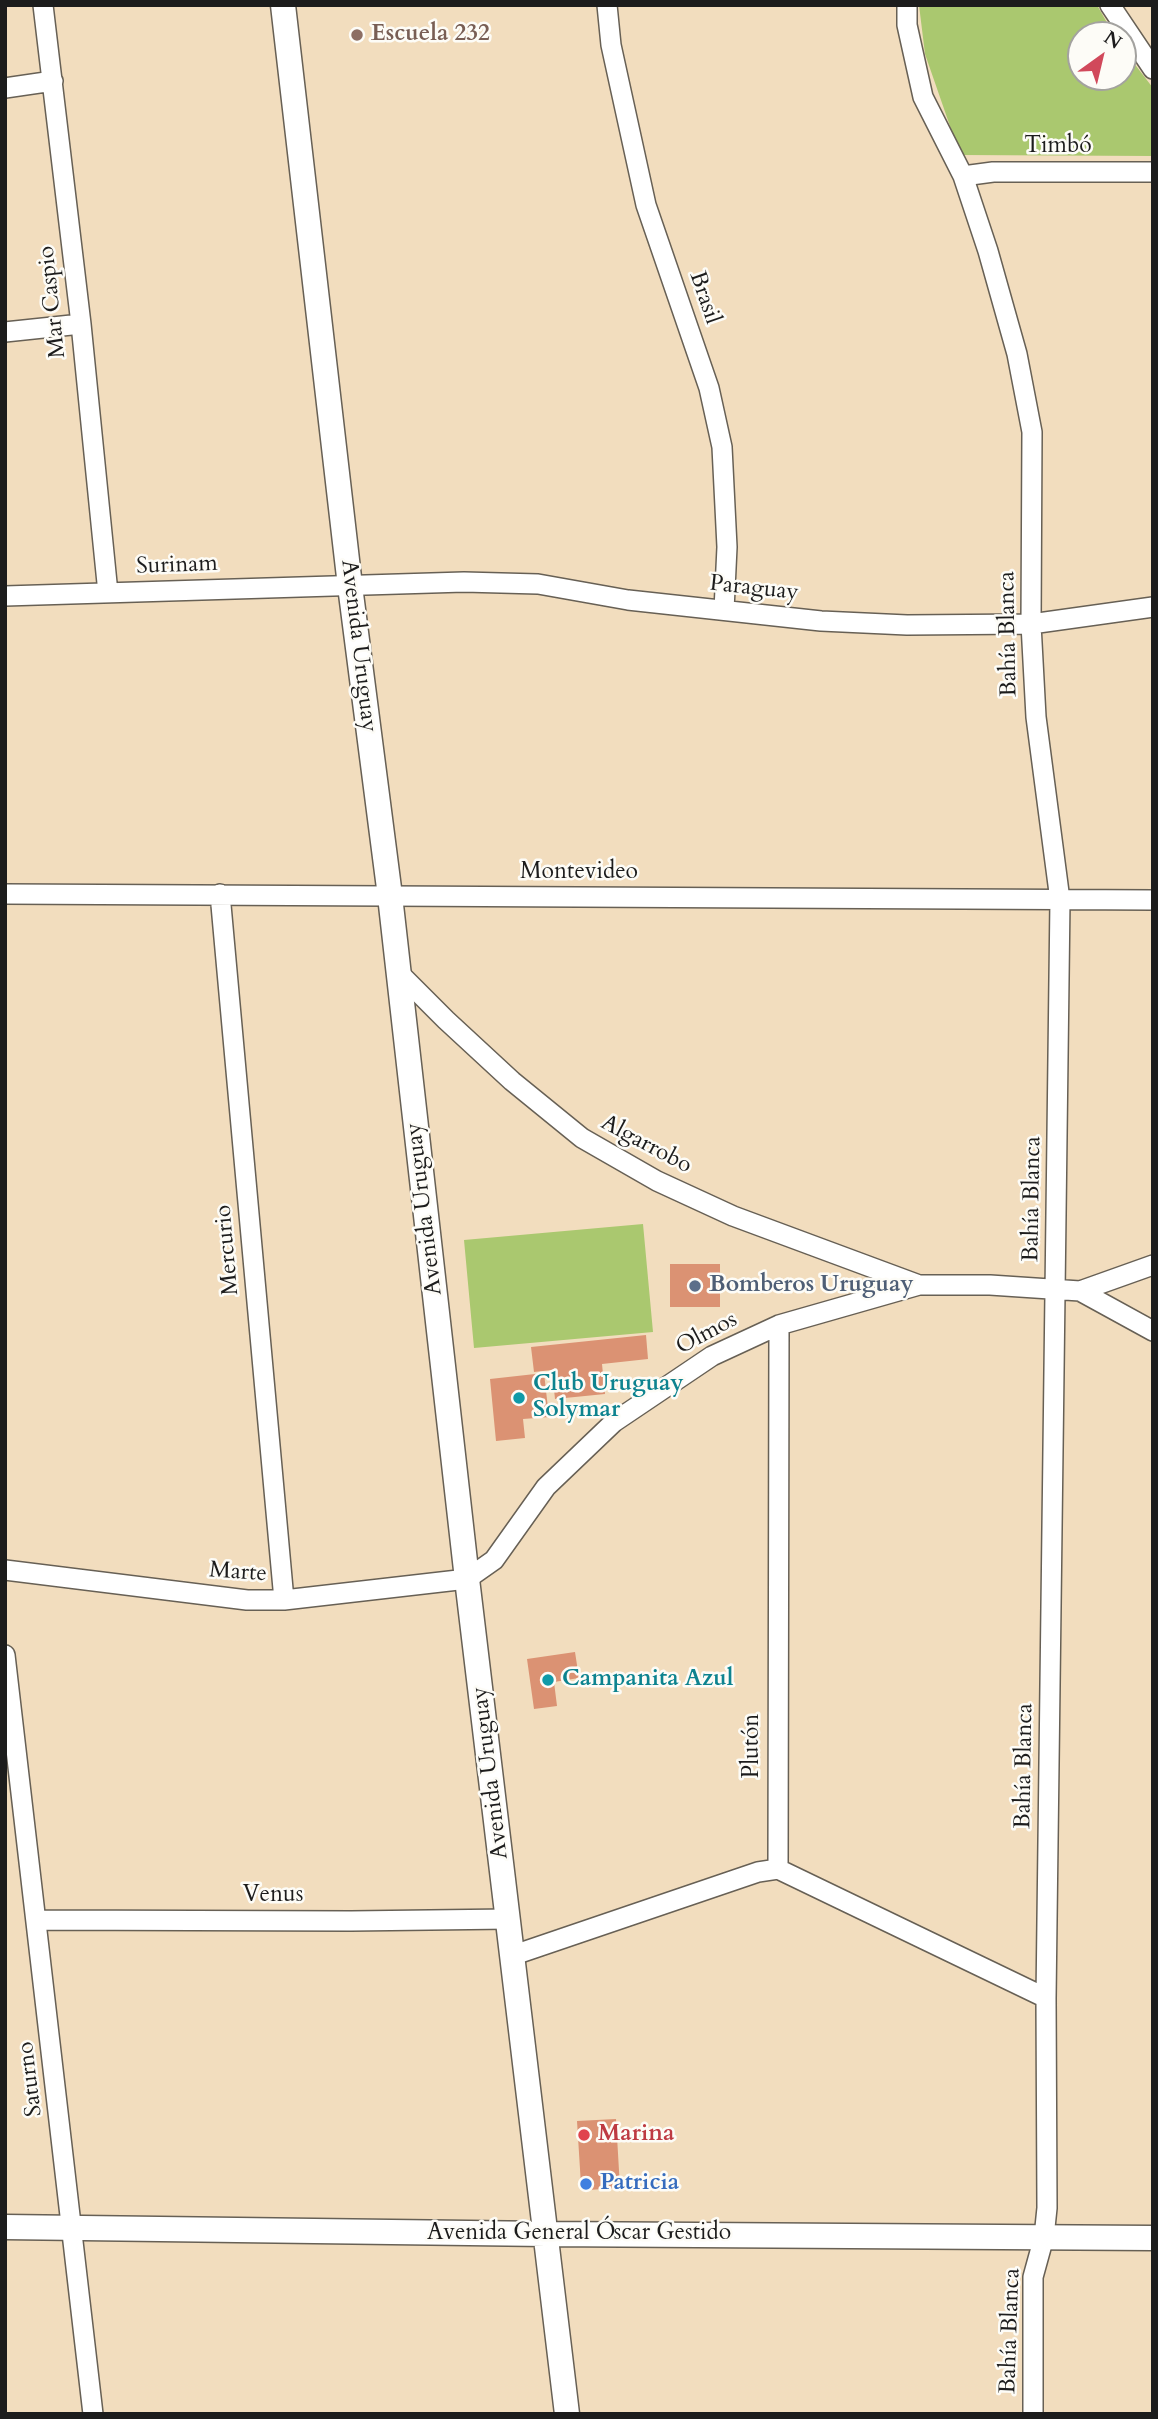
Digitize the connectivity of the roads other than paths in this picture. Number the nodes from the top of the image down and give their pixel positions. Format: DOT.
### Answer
graph roads {
  1 [pos="43,5"];
  2 [pos="283,5"];
  3 [pos="607,5"];
  4 [pos="907,5"];
  5 [pos="1110,5"];
  6 [pos="1153,69"];
  7 [pos="53,81"];
  8 [pos="5,88"];
  9 [pos="1153,172"];
  10 [pos="963,176"];
  11 [pos="80,324"];
  12 [pos="5,332"];
  13 [pos="350,586"];
  14 [pos="108,593"];
  15 [pos="5,596"];
  16 [pos="1153,607"];
  17 [pos="724,610"];
  18 [pos="1031,624"];
  19 [pos="5,894"];
  20 [pos="220,894"];
  21 [pos="390,896"];
  22 [pos="1060,900"];
  23 [pos="1153,900"];
  24 [pos="397,971"];
  25 [pos="1153,1265"];
  26 [pos="919,1285"];
  27 [pos="1056,1289"];
  28 [pos="1080,1292"];
  29 [pos="779,1325"];
  30 [pos="1153,1331"];
  31 [pos="5,1570"];
  32 [pos="467,1579"];
  33 [pos="284,1600"];
  34 [pos="5,1655"];
  35 [pos="778,1869"];
  36 [pos="509,1919"];
  37 [pos="37,1920"];
  38 [pos="514,1955"];
  39 [pos="1046,1998"];
  40 [pos="5,2227"];
  41 [pos="74,2228"];
  42 [pos="547,2234"];
  43 [pos="1044,2237"];
  44 [pos="1153,2238"];
  45 [pos="93,2414"];
  46 [pos="567,2414"];
  47 [pos="1033,2414"];
  1 -- 7 [label="street, Mar Caspio"];
  2 -- 13 [label="street, Avenida Uruguay"];
  3 -- 17 [label="street, Brasil"];
  4 -- 10 [label="street, Bahía Blanca"];
  5 -- 6 [label="street"];
  7 -- 8 [label="street"];
  7 -- 11 [label="street, Mar Caspio"];
  9 -- 10 [label="street, Timbó"];
  10 -- 18 [label="street, Bahía Blanca"];
  11 -- 12 [label="street"];
  11 -- 14 [label="street, Mar Caspio"];
  13 -- 14 [label="street, Surinam"];
  13 -- 17 [label="street, Paraguay"];
  13 -- 21 [label="street, Avenida Uruguay"];
  14 -- 15 [label="street, Surinam"];
  16 -- 18 [label="street, Paraguay"];
  17 -- 18 [label="street, Paraguay"];
  18 -- 22 [label="street, Bahía Blanca"];
  19 -- 20 [label="street, Montevideo"];
  20 -- 21 [label="street, Montevideo"];
  20 -- 33 [label="street, Mercurio"];
  21 -- 22 [label="street, Montevideo"];
  21 -- 24 [label="street, Avenida Uruguay"];
  22 -- 23 [label="street, Montevideo"];
  22 -- 27 [label="street, Bahía Blanca"];
  24 -- 26 [label="street, Algarrobo"];
  24 -- 32 [label="street, Avenida Uruguay"];
  25 -- 28 [label="street"];
  26 -- 27 [label="street"];
  26 -- 29 [label="street, Olmos"];
  27 -- 28 [label="street"];
  27 -- 39 [label="street, Bahía Blanca"];
  28 -- 30 [label="street"];
  29 -- 32 [label="street, Olmos"];
  29 -- 35 [label="street, Plutón"];
  31 -- 33 [label="street, Marte"];
  32 -- 33 [label="street, Marte"];
  32 -- 36 [label="street, Avenida Uruguay"];
  34 -- 37 [label="street, Saturno"];
  35 -- 38 [label="street"];
  35 -- 39 [label="street"];
  36 -- 37 [label="street, Venus"];
  36 -- 38 [label="street, Avenida Uruguay"];
  37 -- 41 [label="street, Saturno"];
  38 -- 42 [label="street, Avenida Uruguay"];
  39 -- 43 [label="street, Bahía Blanca"];
  40 -- 41 [label="street, Avenida General Óscar Gestido"];
  41 -- 42 [label="street, Avenida General Óscar Gestido"];
  41 -- 45 [label="street, Saturno"];
  42 -- 43 [label="street, Avenida General Óscar Gestido"];
  42 -- 46 [label="street, Avenida Uruguay"];
  43 -- 44 [label="street, Avenida General Óscar Gestido"];
  43 -- 47 [label="street, Bahía Blanca"];
}
